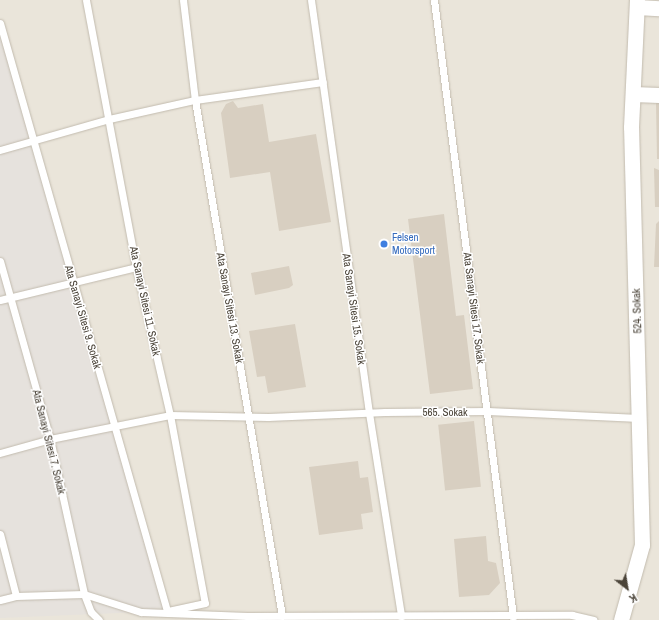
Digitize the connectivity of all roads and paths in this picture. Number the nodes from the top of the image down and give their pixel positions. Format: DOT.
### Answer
graph roads {
  1 [pos="86,0"];
  2 [pos="183,0"];
  3 [pos="311,0"];
  4 [pos="434,0"];
  5 [pos="637,4"];
  6 [pos="659,8"];
  7 [pos="0,23"];
  8 [pos="323,82"];
  9 [pos="633,94"];
  10 [pos="659,95"];
  11 [pos="194,100"];
  12 [pos="109,120"];
  13 [pos="33,141"];
  14 [pos="0,150"];
  15 [pos="0,261"];
  16 [pos="136,267"];
  17 [pos="73,282"];
  18 [pos="10,297"];
  19 [pos="0,300"];
  20 [pos="488,411"];
  21 [pos="369,414"];
  22 [pos="170,415"];
  23 [pos="249,417"];
  24 [pos="640,418"];
  25 [pos="113,426"];
  26 [pos="50,439"];
  27 [pos="0,453"];
  28 [pos="0,534"];
  29 [pos="84,594"];
  30 [pos="16,596"];
  31 [pos="0,600"];
  32 [pos="167,611"];
  33 [pos="282,616"];
  34 [pos="401,616"];
  35 [pos="513,617"];
  36 [pos="99,620"];
  37 [pos="592,620"];
  38 [pos="621,620"];
  1 -- 12 [label="lane, Ata Sanayi Sitesi 11. Sokak"];
  2 -- 11 [label="lane, Ata Sanayi Sitesi 13. Sokak"];
  3 -- 8 [label="lane, Ata Sanayi Sitesi 15. Sokak"];
  4 -- 20 [label="lane, Ata Sanayi Sitesi 17. Sokak"];
  5 -- 6 [label="street"];
  5 -- 9 [label="street, 524. Sokak"];
  7 -- 13 [label="lane, Ata Sanayi Sitesi 9. Sokak"];
  8 -- 11 [label="lane"];
  8 -- 21 [label="lane, Ata Sanayi Sitesi 15. Sokak"];
  9 -- 10 [label="street"];
  9 -- 24 [label="street, 524. Sokak"];
  11 -- 12 [label="lane"];
  11 -- 23 [label="lane, Ata Sanayi Sitesi 13. Sokak"];
  12 -- 13 [label="lane"];
  12 -- 16 [label="lane, Ata Sanayi Sitesi 11. Sokak"];
  13 -- 14 [label="lane"];
  13 -- 17 [label="lane, Ata Sanayi Sitesi 9. Sokak"];
  15 -- 18 [label="lane, Ata Sanayi Sitesi 7. Sokak"];
  16 -- 17 [label="lane"];
  16 -- 22 [label="lane, Ata Sanayi Sitesi 11. Sokak"];
  17 -- 18 [label="lane"];
  17 -- 25 [label="lane, Ata Sanayi Sitesi 9. Sokak"];
  18 -- 19 [label="lane"];
  18 -- 26 [label="lane, Ata Sanayi Sitesi 7. Sokak"];
  20 -- 21 [label="lane, 565. Sokak"];
  20 -- 24 [label="lane, 565. Sokak"];
  20 -- 35 [label="lane, Ata Sanayi Sitesi 17. Sokak"];
  21 -- 23 [label="lane, 565. Sokak"];
  21 -- 34 [label="lane, Ata Sanayi Sitesi 15. Sokak"];
  22 -- 23 [label="lane, 565. Sokak"];
  22 -- 25 [label="lane, 565. Sokak"];
  22 -- 32 [label="lane, Ata Sanayi Sitesi 11. Sokak"];
  23 -- 33 [label="lane, Ata Sanayi Sitesi 13. Sokak"];
  24 -- 38 [label="street, 524. Sokak"];
  25 -- 26 [label="lane, 565. Sokak"];
  25 -- 32 [label="lane, Ata Sanayi Sitesi 9. Sokak"];
  26 -- 27 [label="lane, 565. Sokak"];
  26 -- 29 [label="lane, Ata Sanayi Sitesi 7. Sokak"];
  28 -- 30 [label="lane"];
  29 -- 30 [label="lane"];
  29 -- 32 [label="lane"];
  29 -- 36 [label="lane, Ata Sanayi Sitesi 7. Sokak"];
  30 -- 31 [label="lane"];
  32 -- 33 [label="lane"];
  33 -- 34 [label="lane"];
  34 -- 35 [label="lane"];
  35 -- 37 [label="lane"];
}
